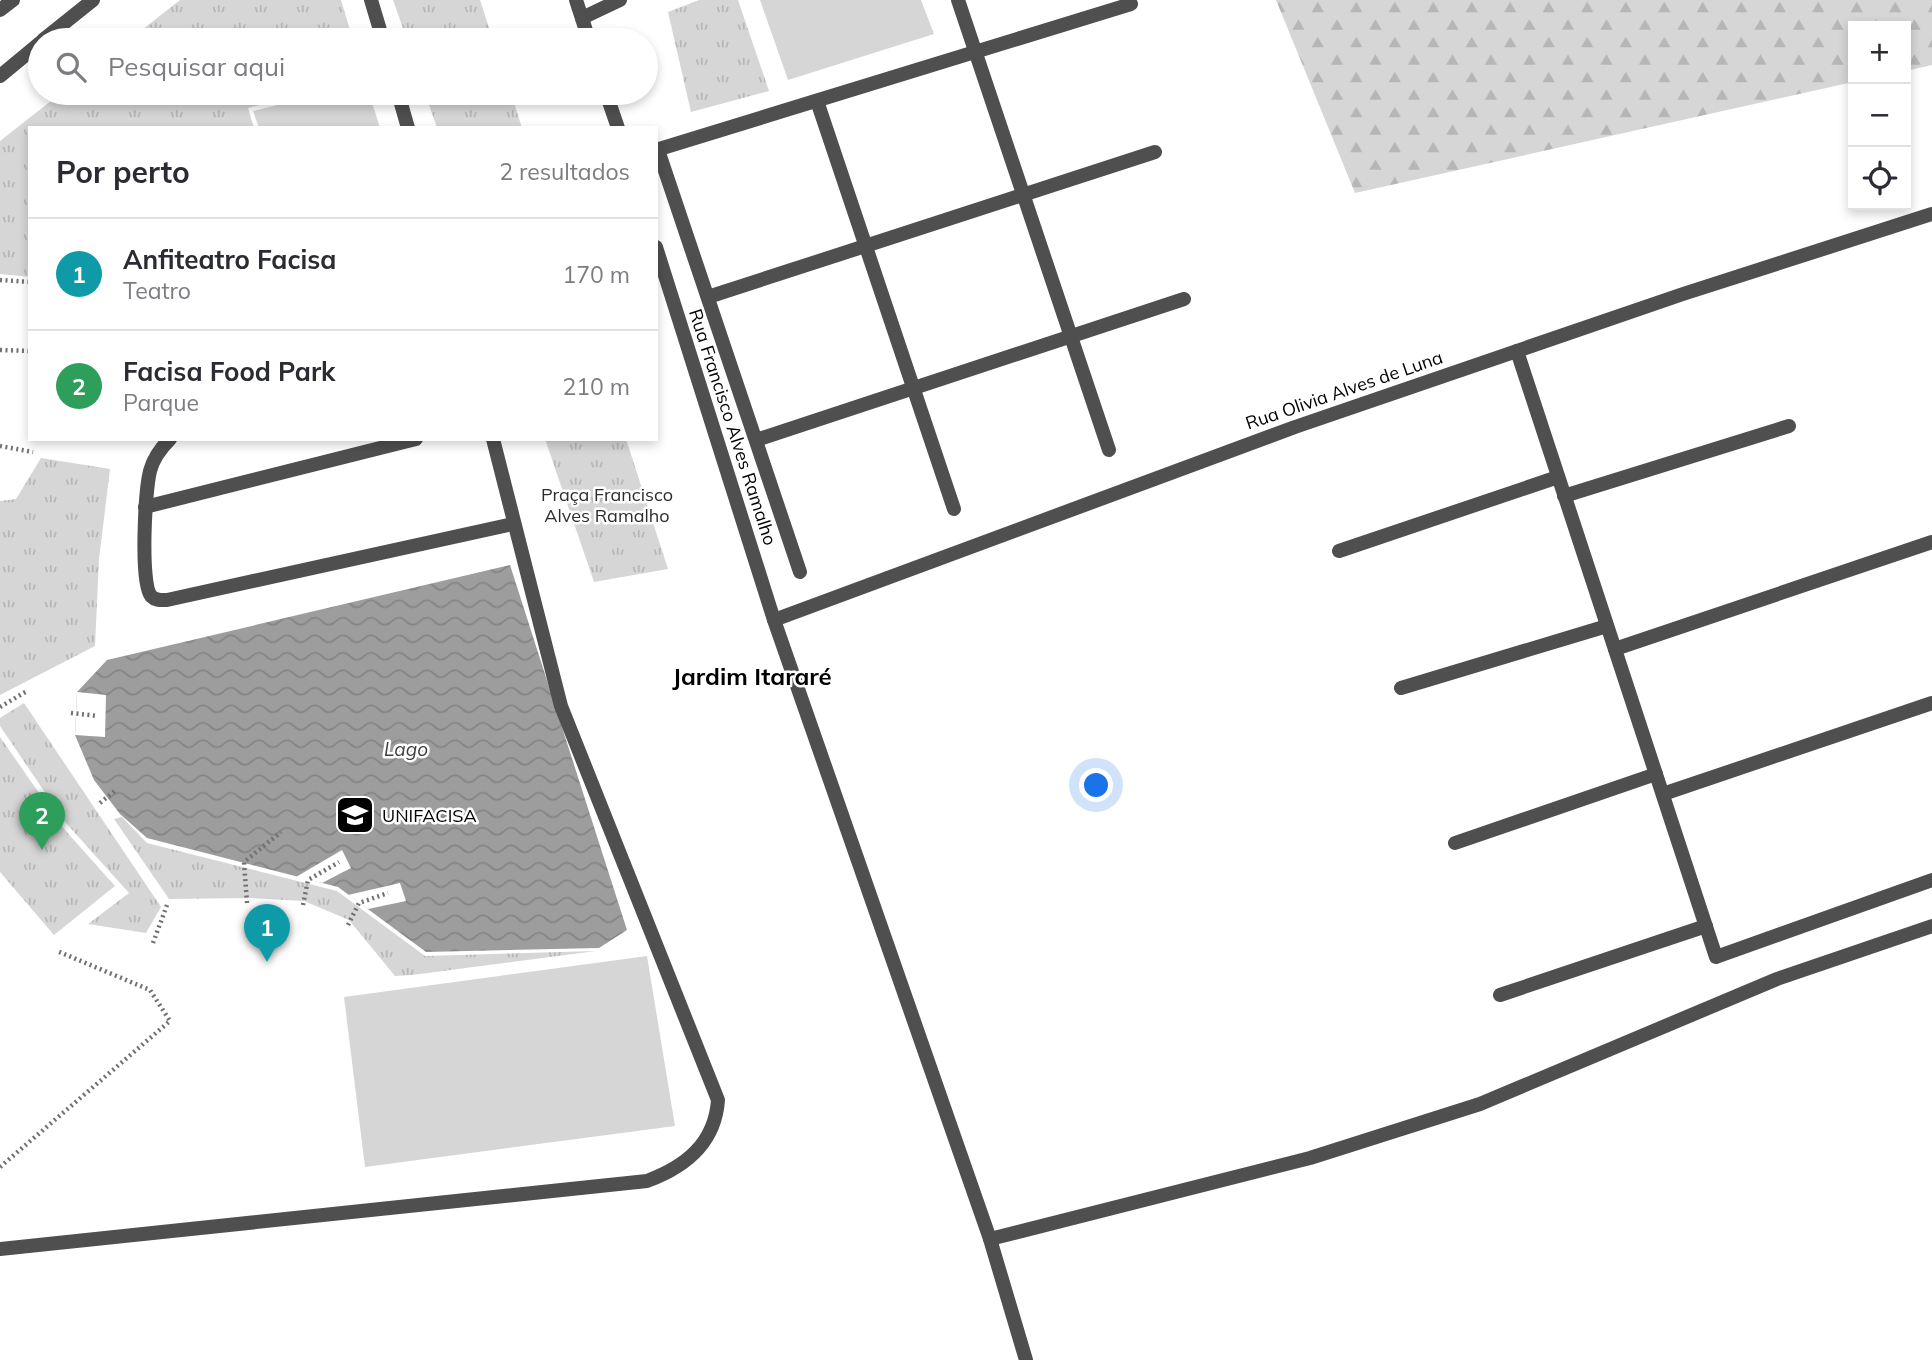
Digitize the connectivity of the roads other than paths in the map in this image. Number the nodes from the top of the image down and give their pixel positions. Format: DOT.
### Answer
graph roads {
  1 [pos="13,0"];
  2 [pos="93,0"];
  3 [pos="371,0"];
  4 [pos="576,0"];
  5 [pos="958,0"];
  6 [pos="613,1"];
  7 [pos="1130,4"];
  8 [pos="0,10"];
  9 [pos="582,18"];
  10 [pos="59,28"];
  11 [pos="379,28"];
  12 [pos="585,28"];
  13 [pos="975,51"];
  14 [pos="28,53"];
  15 [pos="0,76"];
  16 [pos="817,101"];
  17 [pos="401,105"];
  18 [pos="610,105"];
  19 [pos="407,126"];
  20 [pos="617,126"];
  21 [pos="658,150"];
  22 [pos="1155,152"];
  23 [pos="658,153"];
  24 [pos="1023,195"];
  25 [pos="1932,214"];
  26 [pos="866,246"];
  27 [pos="658,253"];
  28 [pos="708,297"];
  29 [pos="1184,299"];
  30 [pos="1071,336"];
  31 [pos="1517,351"];
  32 [pos="914,388"];
  33 [pos="1789,426"];
  34 [pos="756,440"];
  35 [pos="168,441"];
  36 [pos="408,441"];
  37 [pos="493,441"];
  38 [pos="1109,450"];
  39 [pos="1558,477"];
  40 [pos="1564,496"];
  41 [pos="145,507"];
  42 [pos="954,509"];
  43 [pos="513,524"];
  44 [pos="1932,542"];
  45 [pos="1339,551"];
  46 [pos="800,572"];
  47 [pos="774,620"];
  48 [pos="1607,626"];
  49 [pos="1615,649"];
  50 [pos="1401,688"];
  51 [pos="1932,703"];
  52 [pos="1656,774"];
  53 [pos="1663,794"];
  54 [pos="1455,843"];
  55 [pos="1932,880"];
  56 [pos="1706,926"];
  57 [pos="1932,926"];
  58 [pos="1500,995"];
  59 [pos="990,1239"];
  60 [pos="0,1249"];
  61 [pos="1026,1360"];
  1 -- 8 [label="street"];
  2 -- 10 [label="street"];
  3 -- 11 [label="street"];
  4 -- 9 [label="street"];
  5 -- 13 [label="street"];
  6 -- 9 [label="street"];
  7 -- 13 [label="street"];
  9 -- 12 [label="street"];
  13 -- 16 [label="street"];
  13 -- 24 [label="street"];
  14 -- 15 [label="street"];
  16 -- 21 [label="street"];
  16 -- 26 [label="street"];
  17 -- 19 [label="street"];
  18 -- 20 [label="street"];
  22 -- 24 [label="street"];
  23 -- 28 [label="street"];
  24 -- 26 [label="street"];
  24 -- 30 [label="street"];
  25 -- 31 [label="street, Rua Olivia Alves de Luna"];
  26 -- 28 [label="street"];
  26 -- 32 [label="street"];
  27 -- 47 [label="street, Rua Francisco Alves Ramalho"];
  28 -- 34 [label="street"];
  29 -- 30 [label="street"];
  30 -- 32 [label="street"];
  30 -- 38 [label="street"];
  31 -- 39 [label="street"];
  31 -- 47 [label="street, Rua Olivia Alves de Luna"];
  32 -- 34 [label="street"];
  32 -- 42 [label="street"];
  33 -- 40 [label="street"];
  34 -- 46 [label="street"];
  35 -- 41 [label="street"];
  36 -- 41 [label="street"];
  37 -- 43 [label="street"];
  39 -- 40 [label="street"];
  39 -- 45 [label="street"];
  40 -- 48 [label="street"];
  41 -- 43 [label="street"];
  43 -- 60 [label="street"];
  44 -- 49 [label="street"];
  47 -- 59 [label="street, Rua Francisco Alves Ramalho"];
  48 -- 49 [label="street"];
  48 -- 50 [label="street"];
  49 -- 52 [label="street"];
  51 -- 53 [label="street"];
  52 -- 53 [label="street"];
  52 -- 54 [label="street"];
  53 -- 56 [label="street"];
  55 -- 56 [label="street"];
  56 -- 58 [label="street"];
  57 -- 59 [label="street"];
  59 -- 61 [label="street, Rua Francisco Alves Ramalho"];
}
